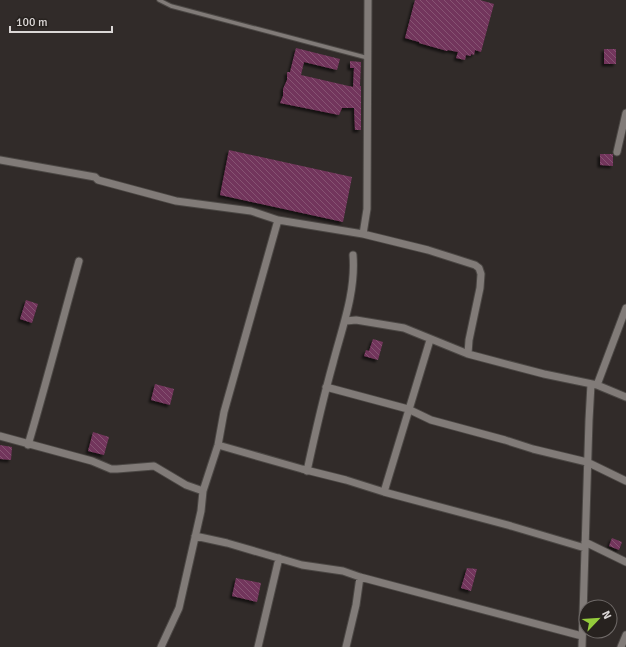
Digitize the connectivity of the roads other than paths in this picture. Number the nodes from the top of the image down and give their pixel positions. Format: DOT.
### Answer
graph roads {
  1 [pos="159,0"];
  2 [pos="368,0"];
  3 [pos="368,58"];
  4 [pos="626,113"];
  5 [pos="617,152"];
  6 [pos="0,160"];
  7 [pos="278,220"];
  8 [pos="363,234"];
  9 [pos="353,255"];
  10 [pos="79,261"];
  11 [pos="626,308"];
  12 [pos="346,321"];
  13 [pos="430,340"];
  14 [pos="468,354"];
  15 [pos="594,384"];
  16 [pos="326,387"];
  17 [pos="626,397"];
  18 [pos="408,409"];
  19 [pos="0,436"];
  20 [pos="28,445"];
  21 [pos="218,445"];
  22 [pos="588,462"];
  23 [pos="307,470"];
  24 [pos="626,481"];
  25 [pos="203,491"];
  26 [pos="384,492"];
  27 [pos="195,536"];
  28 [pos="585,545"];
  29 [pos="279,558"];
  30 [pos="626,562"];
  31 [pos="360,577"];
  32 [pos="583,599"];
  33 [pos="578,635"];
  34 [pos="626,635"];
  35 [pos="161,647"];
  36 [pos="258,647"];
  37 [pos="346,647"];
  38 [pos="621,647"];
  1 -- 3 [label="lane"];
  2 -- 3 [label="street"];
  3 -- 8 [label="street"];
  4 -- 5 [label="street"];
  6 -- 7 [label="street"];
  7 -- 8 [label="street"];
  7 -- 21 [label="street"];
  8 -- 14 [label="street"];
  9 -- 12 [label="street"];
  10 -- 20 [label="street"];
  11 -- 15 [label="street"];
  12 -- 13 [label="street"];
  12 -- 16 [label="street"];
  13 -- 14 [label="street"];
  13 -- 18 [label="street"];
  14 -- 15 [label="street"];
  15 -- 17 [label="street"];
  15 -- 22 [label="street"];
  16 -- 18 [label="street"];
  16 -- 23 [label="street"];
  18 -- 22 [label="street"];
  18 -- 26 [label="street"];
  19 -- 20 [label="street"];
  20 -- 25 [label="street"];
  21 -- 23 [label="street"];
  21 -- 25 [label="street"];
  22 -- 24 [label="street"];
  22 -- 28 [label="street"];
  23 -- 26 [label="street"];
  25 -- 27 [label="street"];
  26 -- 28 [label="street"];
  27 -- 29 [label="street"];
  27 -- 35 [label="street"];
  28 -- 30 [label="street"];
  28 -- 32 [label="street"];
  29 -- 31 [label="street"];
  29 -- 36 [label="street"];
  31 -- 33 [label="street"];
  31 -- 37 [label="street"];
  34 -- 38 [label="street"];
}
